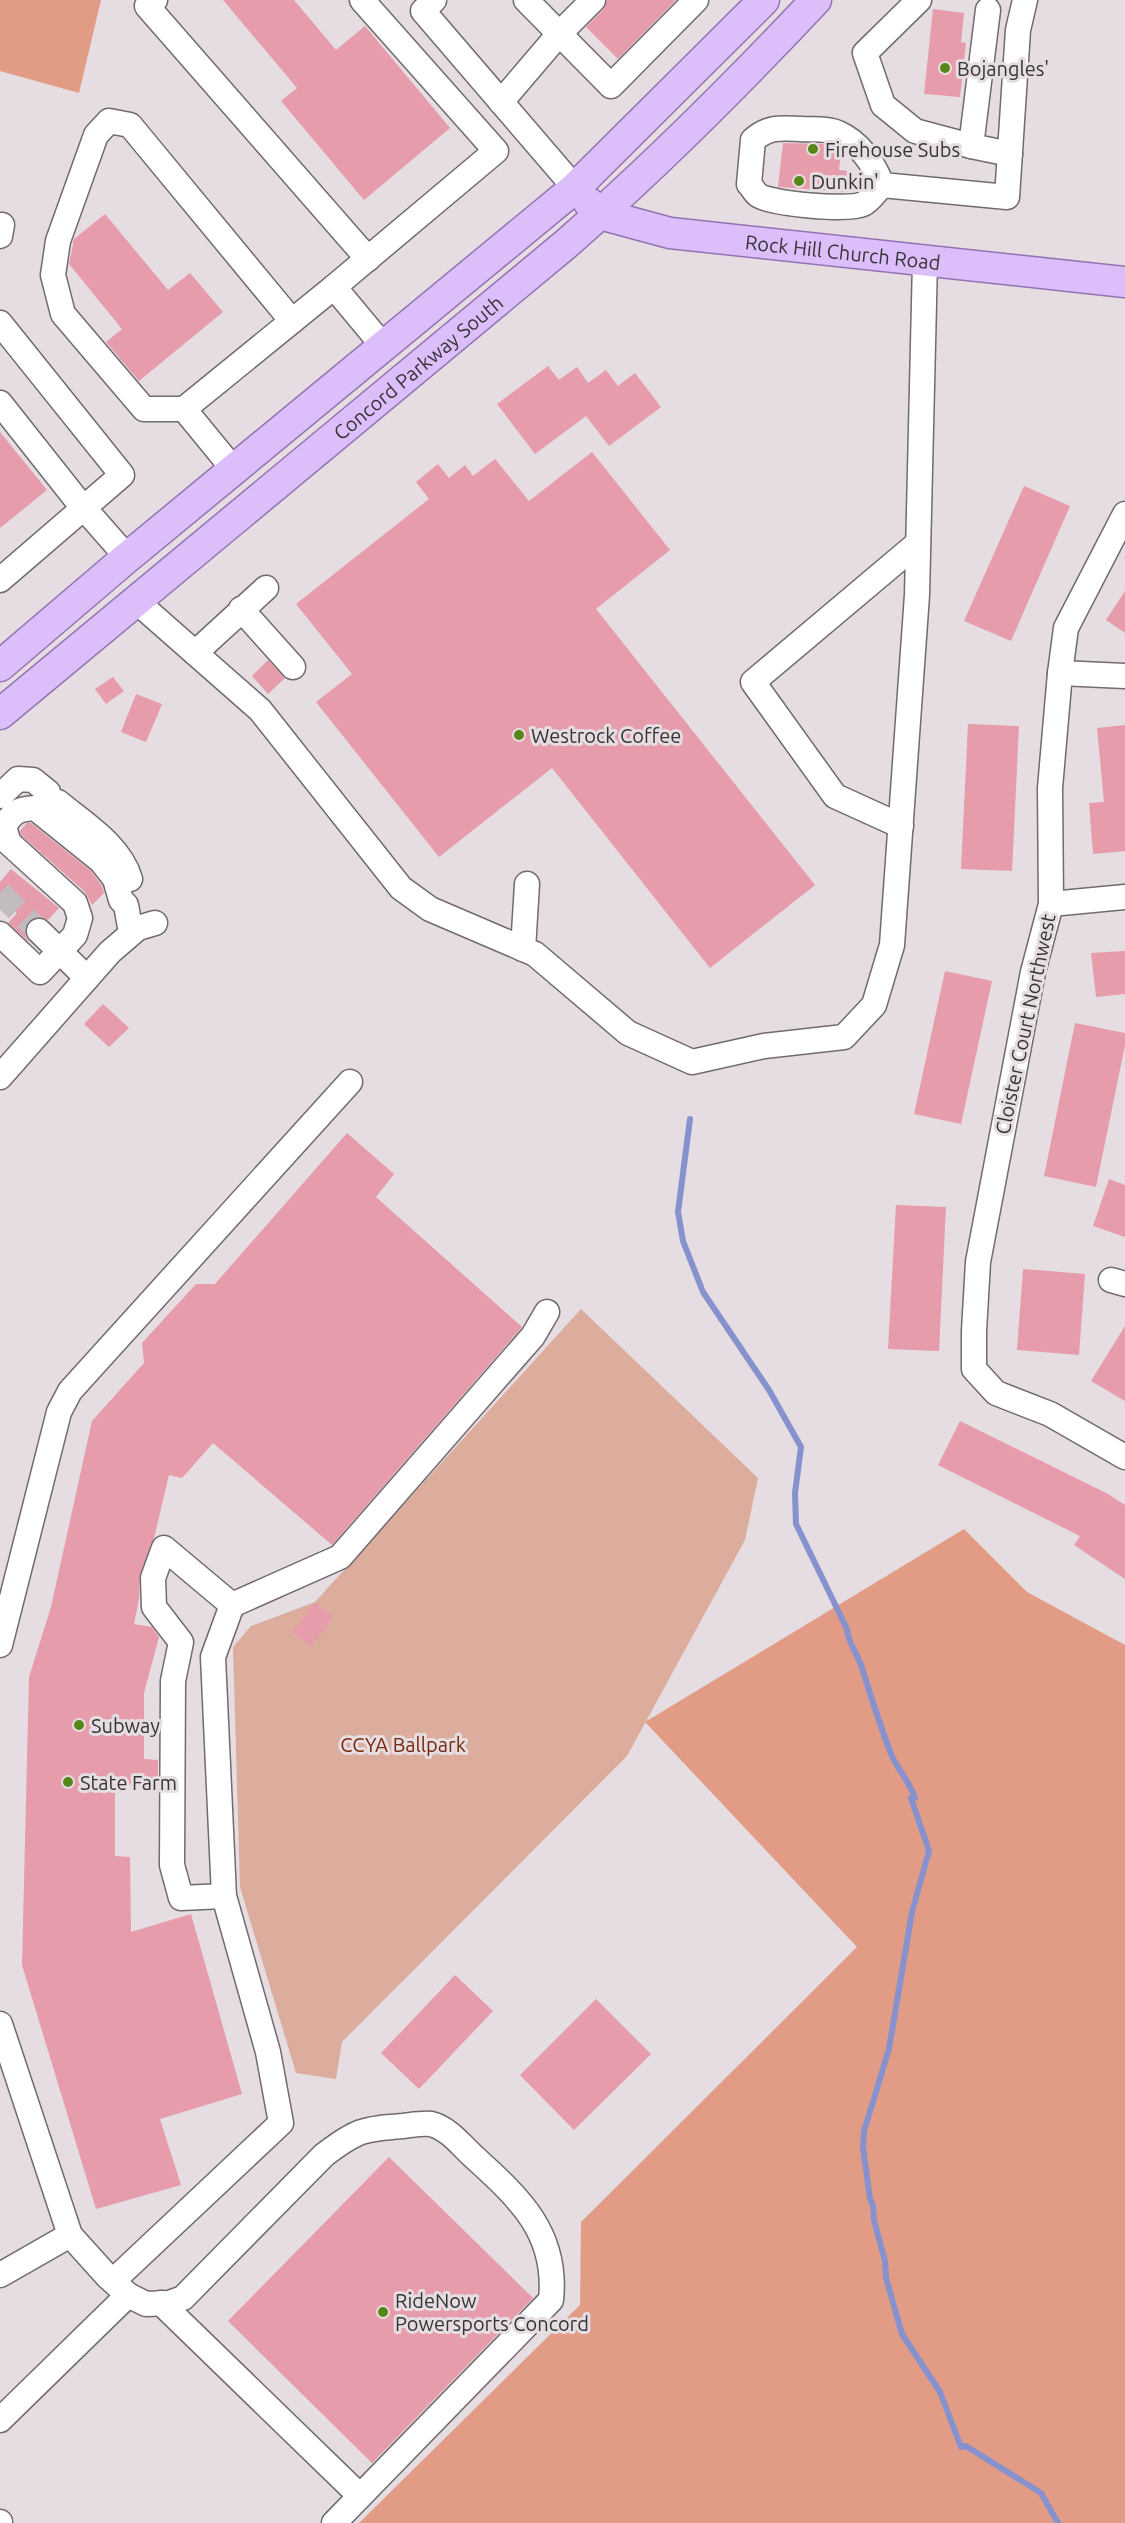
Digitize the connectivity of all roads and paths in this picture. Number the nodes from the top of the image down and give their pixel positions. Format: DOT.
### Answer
graph roads {
  1 [pos="155,0"];
  2 [pos="362,0"];
  3 [pos="526,0"];
  4 [pos="593,0"];
  5 [pos="696,0"];
  6 [pos="764,0"];
  7 [pos="816,0"];
  8 [pos="919,0"];
  9 [pos="1025,0"];
  10 [pos="424,4"];
  11 [pos="981,5"];
  12 [pos="1018,30"];
  13 [pos="559,34"];
  14 [pos="501,102"];
  15 [pos="971,146"];
  16 [pos="1010,154"];
  17 [pos="882,184"];
  18 [pos="575,188"];
  19 [pos="600,214"];
  20 [pos="0,225"];
  21 [pos="0,236"];
  22 [pos="368,258"];
  23 [pos="925,261"];
  24 [pos="1125,282"];
  25 [pos="334,287"];
  26 [pos="292,321"];
  27 [pos="0,323"];
  28 [pos="384,347"];
  29 [pos="0,403"];
  30 [pos="184,409"];
  31 [pos="234,470"];
  32 [pos="83,507"];
  33 [pos="1125,514"];
  34 [pos="918,543"];
  35 [pos="127,557"];
  36 [pos="0,580"];
  37 [pos="266,588"];
  38 [pos="136,601"];
  39 [pos="241,609"];
  40 [pos="195,653"];
  41 [pos="0,666"];
  42 [pos="293,667"];
  43 [pos="1060,673"];
  44 [pos="1125,676"];
  45 [pos="1,711"];
  46 [pos="0,796"];
  47 [pos="901,826"];
  48 [pos="527,884"];
  49 [pos="1125,897"];
  50 [pos="1051,904"];
  51 [pos="126,905"];
  52 [pos="155,923"];
  53 [pos="39,931"];
  54 [pos="131,933"];
  55 [pos="0,934"];
  56 [pos="523,949"];
  57 [pos="60,951"];
  58 [pos="87,978"];
  59 [pos="0,1077"];
  60 [pos="350,1082"];
  61 [pos="547,1312"];
  62 [pos="1125,1457"];
  63 [pos="232,1605"];
  64 [pos="0,1645"];
  65 [pos="224,1896"];
  66 [pos="0,2024"];
  67 [pos="70,2235"];
  68 [pos="0,2274"];
  69 [pos="120,2288"];
  70 [pos="161,2303"];
  71 [pos="0,2420"];
  72 [pos="360,2496"];
  73 [pos="333,2523"];
  1 -- 22 [label="street"];
  2 -- 22 [label="street"];
  3 -- 13 [label="street"];
  4 -- 13 [label="street"];
  5 -- 13 [label="street"];
  6 -- 18 [label="main road, Concord Parkway South"];
  7 -- 19 [label="main road, Concord Parkway South"];
  8 -- 15 [label="street"];
  9 -- 12 [label="street"];
  10 -- 14 [label="street"];
  11 -- 12 [label="street"];
  11 -- 15 [label="street"];
  12 -- 16 [label="street"];
  13 -- 14 [label="street"];
  14 -- 18 [label="street"];
  15 -- 16 [label="street"];
  16 -- 17 [label="street"];
  17 -- 17 [label="street"];
  18 -- 19 [label="main road"];
  18 -- 28 [label="main road, Concord Parkway South"];
  19 -- 23 [label="main road, Rock Hill Church Road"];
  19 -- 38 [label="main road, Concord Parkway South"];
  20 -- 21 [label="street"];
  22 -- 25 [label="street"];
  23 -- 24 [label="main road, Rock Hill Church Road"];
  23 -- 34 [label="street"];
  25 -- 26 [label="street"];
  25 -- 28 [label="street"];
  26 -- 30 [label="street"];
  26 -- 30 [label="street"];
  27 -- 32 [label="street"];
  28 -- 31 [label="main road, Concord Parkway South"];
  29 -- 32 [label="street"];
  30 -- 31 [label="street"];
  31 -- 35 [label="main road, Concord Parkway South"];
  32 -- 35 [label="street"];
  32 -- 36 [label="street"];
  33 -- 43 [label="street, Cloister Court Northwest"];
  34 -- 47 [label="street"];
  34 -- 47 [label="street"];
  35 -- 41 [label="main road, Concord Parkway South"];
  37 -- 39 [label="street"];
  38 -- 40 [label="street"];
  38 -- 45 [label="main road, Concord Parkway South"];
  39 -- 40 [label="street"];
  39 -- 42 [label="street"];
  40 -- 56 [label="street"];
  43 -- 44 [label="street"];
  43 -- 50 [label="street, Cloister Court Northwest"];
  46 -- 51 [label="street"];
  47 -- 56 [label="street"];
  48 -- 56 [label="street"];
  49 -- 50 [label="street"];
  50 -- 62 [label="street, Cloister Court Northwest"];
  51 -- 54 [label="street"];
  51 -- 57 [label="street"];
  52 -- 54 [label="street"];
  53 -- 57 [label="street"];
  54 -- 58 [label="street"];
  55 -- 57 [label="street"];
  57 -- 58 [label="street"];
  58 -- 59 [label="street"];
  60 -- 64 [label="street"];
  61 -- 63 [label="street"];
  63 -- 65 [label="street"];
  63 -- 65 [label="street"];
  65 -- 69 [label="street"];
  66 -- 67 [label="street"];
  67 -- 68 [label="street"];
  67 -- 69 [label="street"];
  69 -- 70 [label="street"];
  69 -- 71 [label="street"];
  70 -- 72 [label="street"];
  70 -- 72 [label="street"];
  72 -- 73 [label="street"];
}
